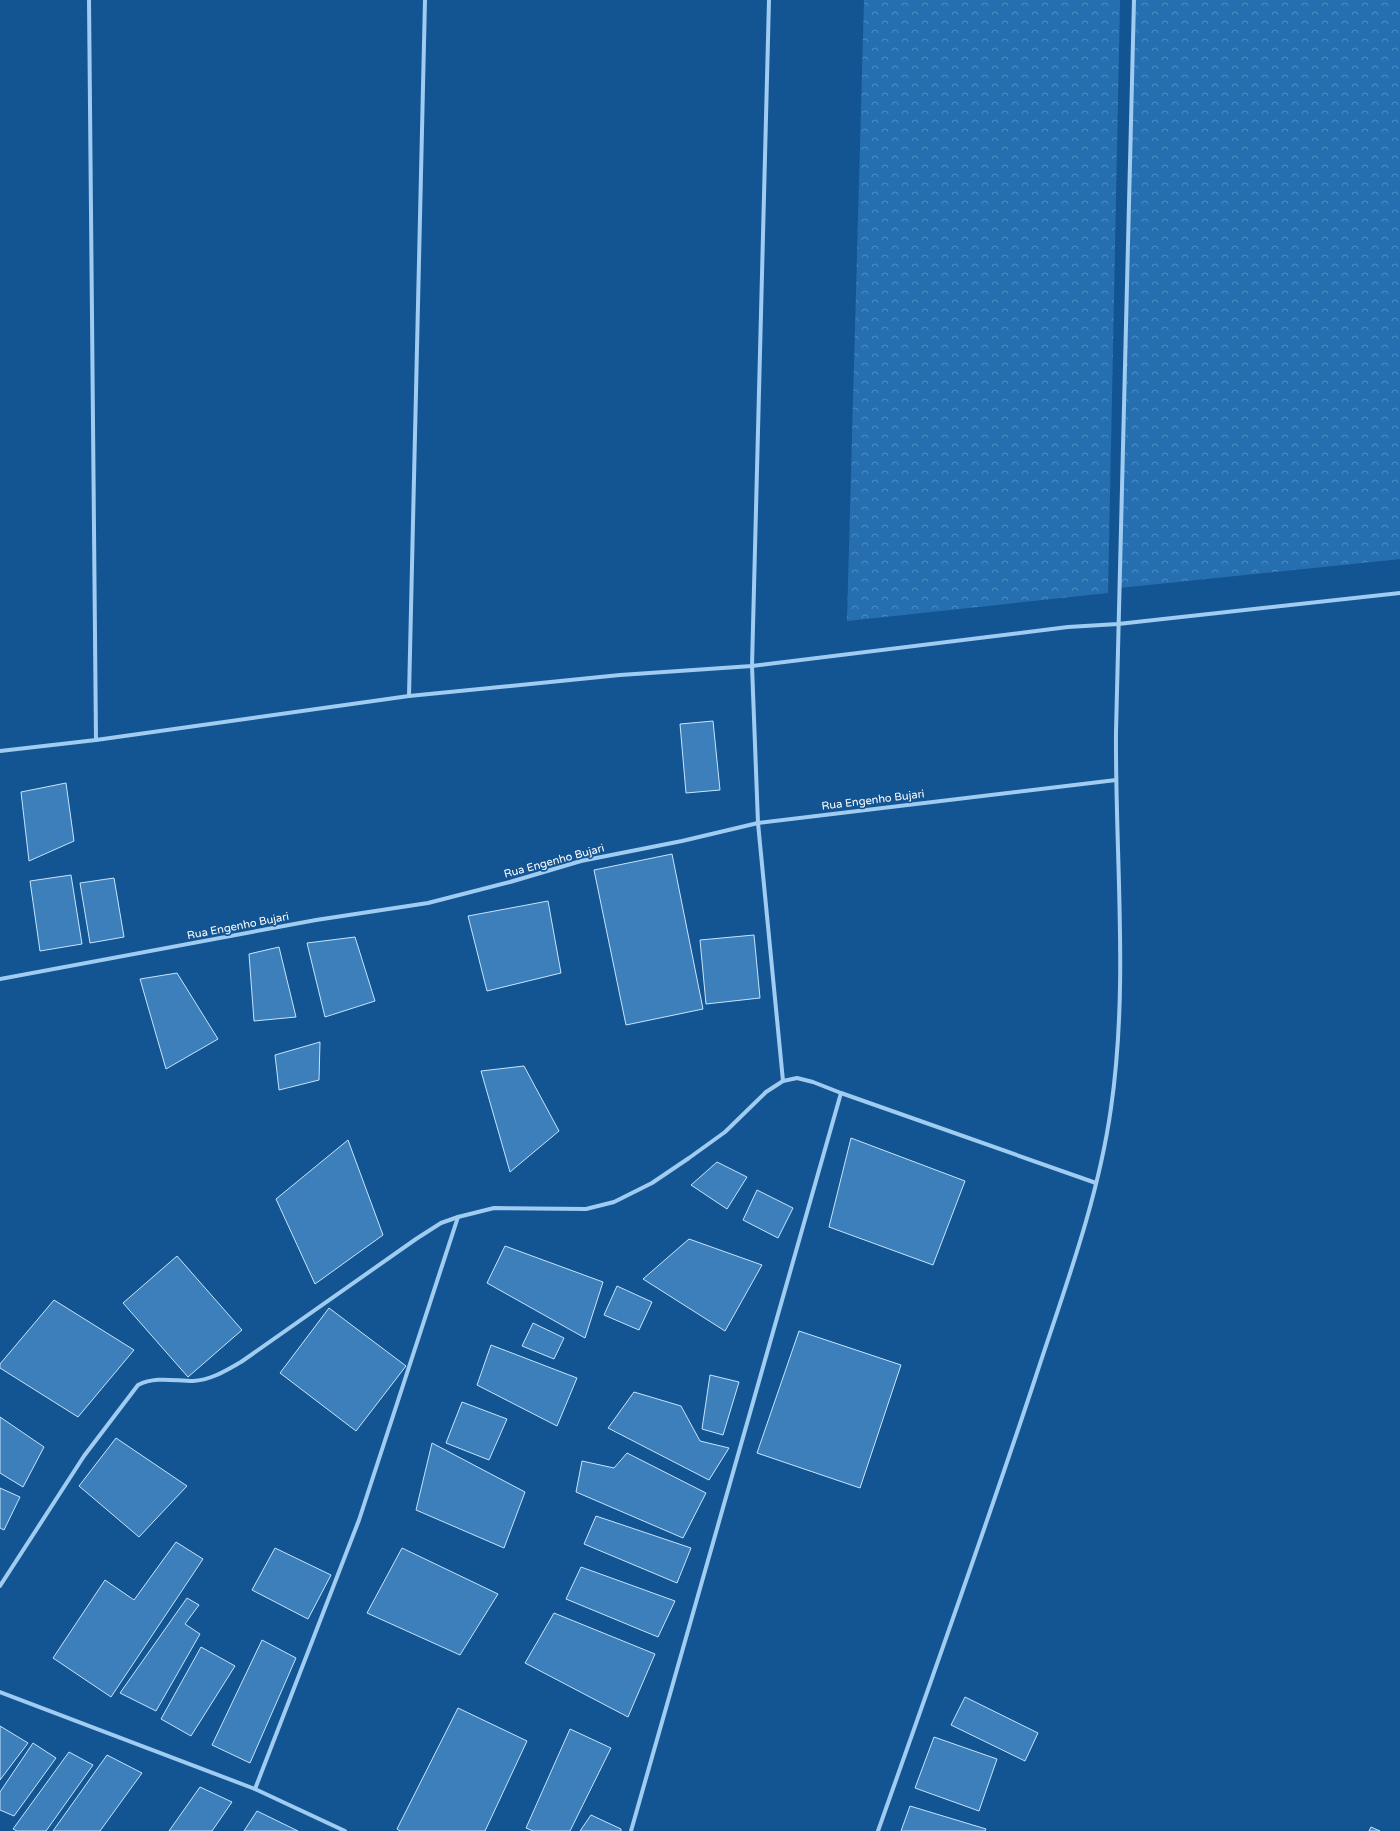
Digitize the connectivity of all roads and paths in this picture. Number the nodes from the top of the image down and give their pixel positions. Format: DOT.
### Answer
graph roads {
  1 [pos="89,0"];
  2 [pos="425,0"];
  3 [pos="769,0"];
  4 [pos="1134,0"];
  5 [pos="1400,593"];
  6 [pos="1118,624"];
  7 [pos="752,666"];
  8 [pos="409,696"];
  9 [pos="96,740"];
  10 [pos="0,751"];
  11 [pos="1116,780"];
  12 [pos="758,823"];
  13 [pos="0,979"];
  14 [pos="783,1081"];
  15 [pos="841,1093"];
  16 [pos="1096,1183"];
  17 [pos="458,1217"];
  18 [pos="0,1586"];
  19 [pos="0,1692"];
  20 [pos="255,1789"];
  21 [pos="345,1831"];
  22 [pos="631,1831"];
  23 [pos="878,1831"];
  1 -- 9 [label="street"];
  2 -- 8 [label="street"];
  3 -- 7 [label="street"];
  4 -- 6 [label="street"];
  5 -- 6 [label="street"];
  6 -- 7 [label="street"];
  6 -- 11 [label="street"];
  7 -- 8 [label="street"];
  7 -- 12 [label="street"];
  8 -- 9 [label="street"];
  9 -- 10 [label="street"];
  11 -- 12 [label="street, Rua Engenho Bujari"];
  11 -- 16 [label="street"];
  12 -- 13 [label="street, Rua Engenho Bujari"];
  12 -- 14 [label="street"];
  14 -- 15 [label="street"];
  14 -- 17 [label="street"];
  15 -- 16 [label="street"];
  15 -- 22 [label="street"];
  16 -- 23 [label="street"];
  17 -- 18 [label="street"];
  17 -- 20 [label="street"];
  19 -- 20 [label="street"];
  20 -- 21 [label="street"];
}
